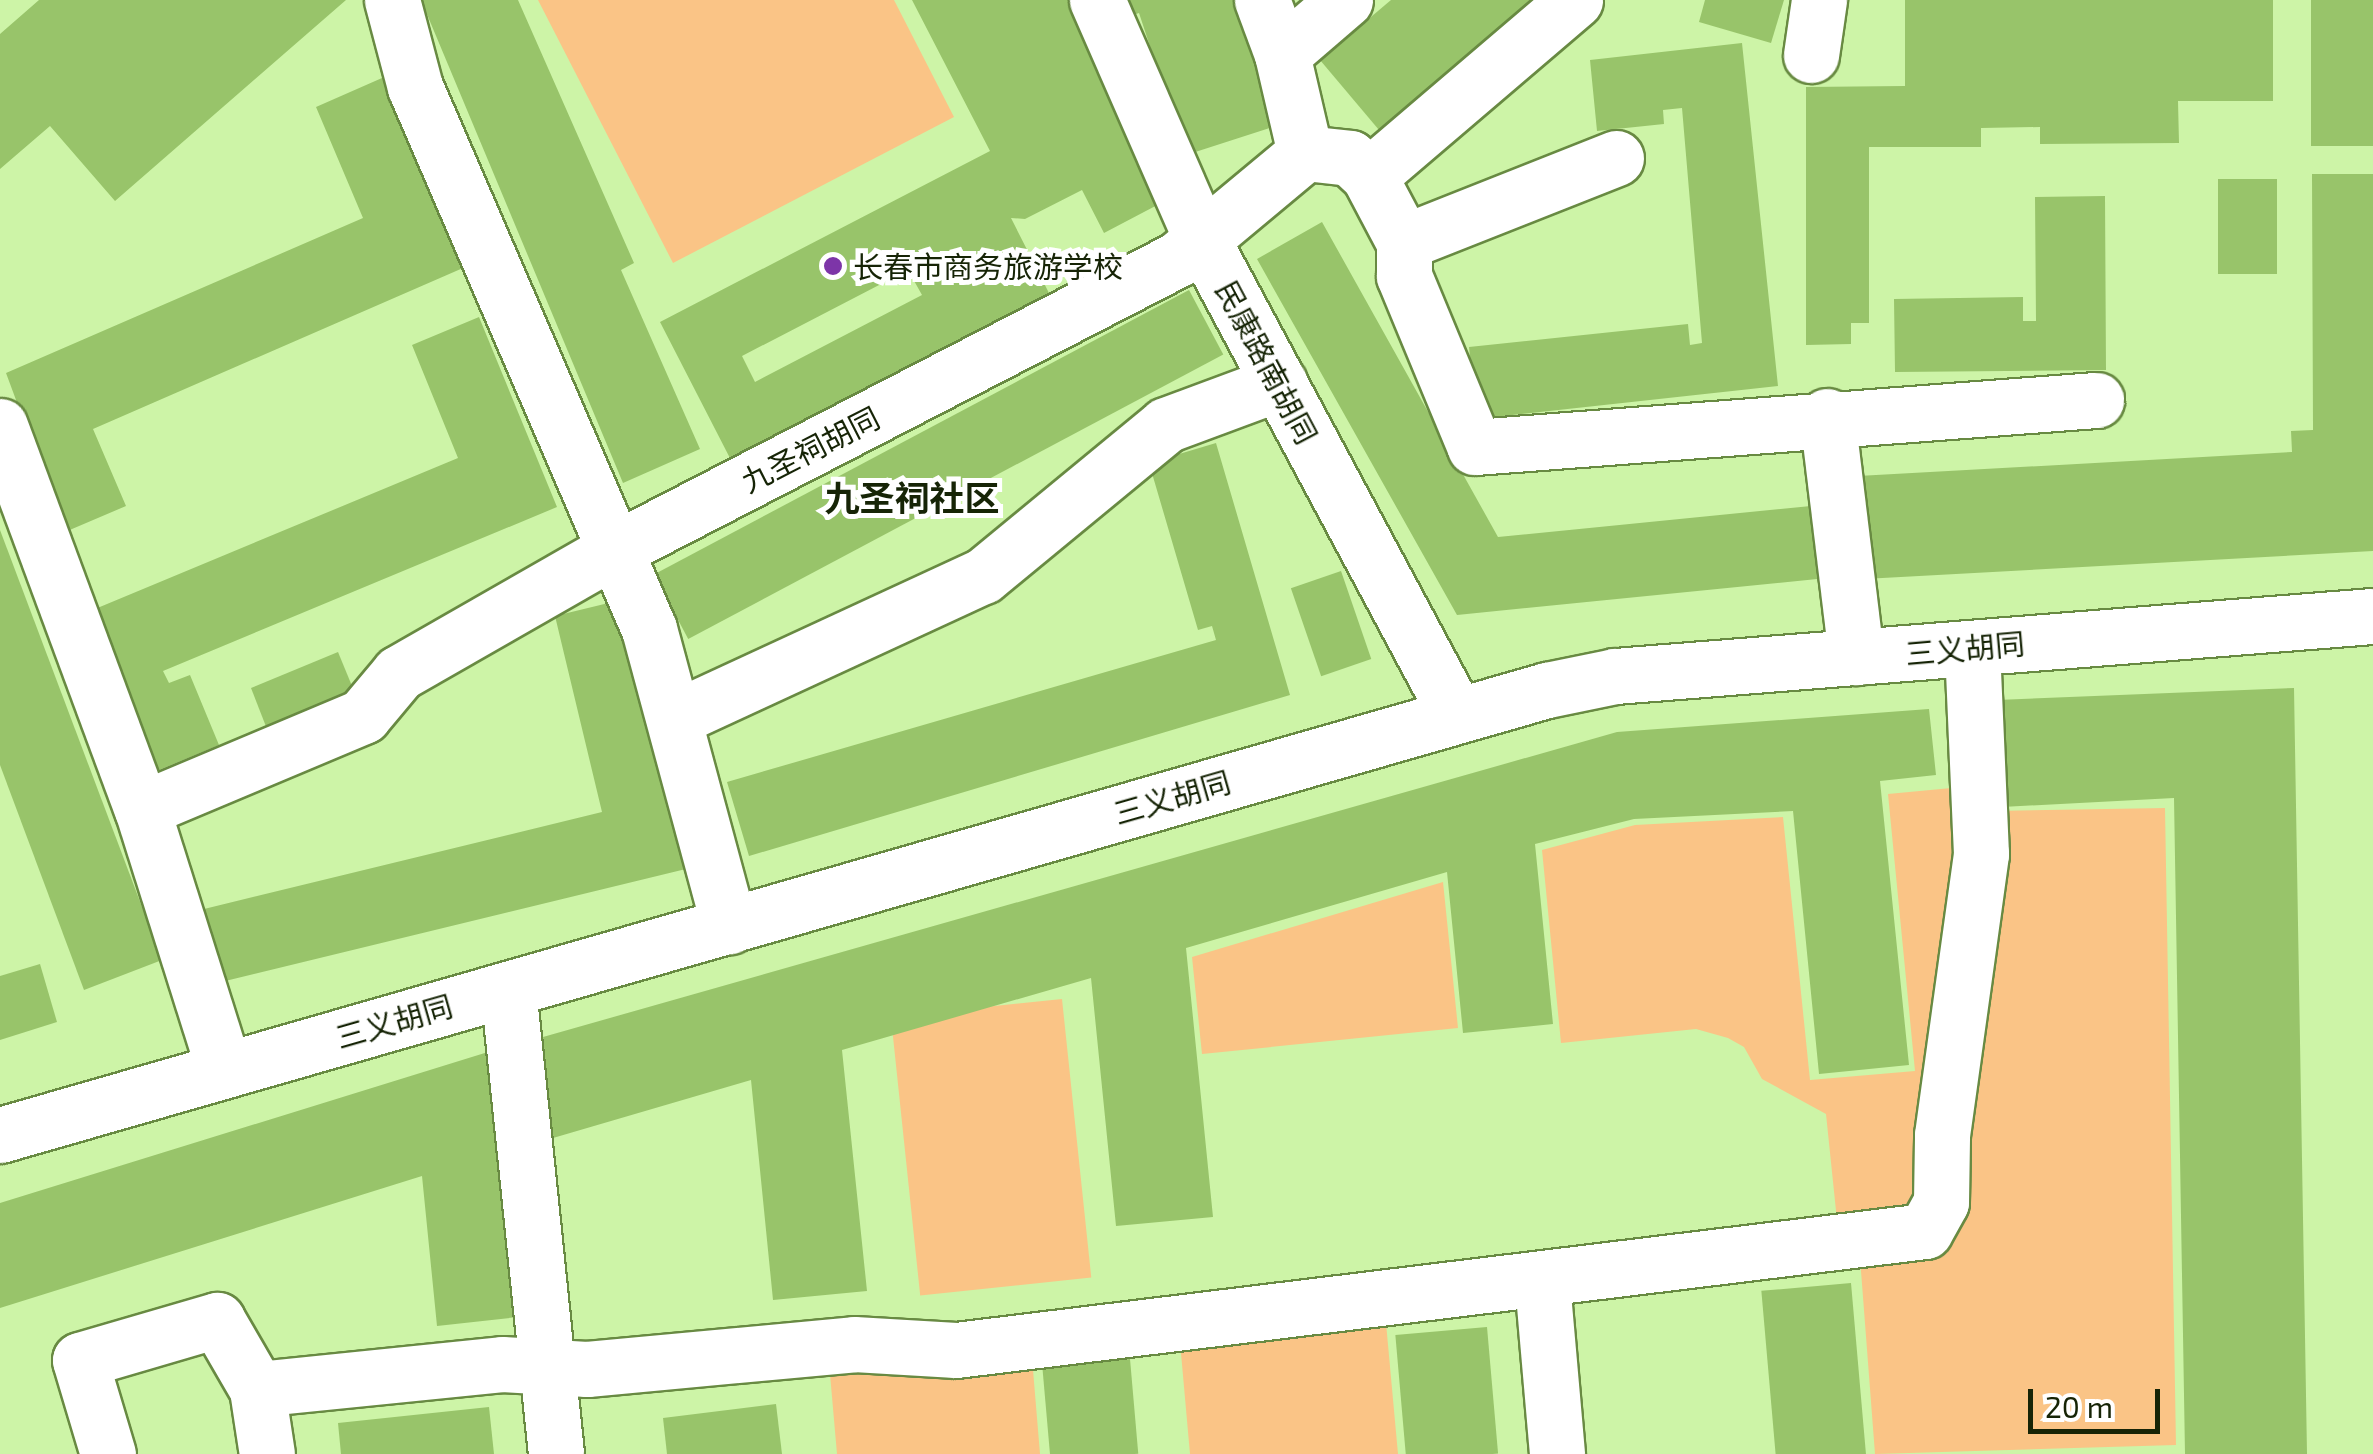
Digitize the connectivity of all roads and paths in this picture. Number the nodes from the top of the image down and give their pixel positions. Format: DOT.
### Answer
graph roads {
  1 [pos="392,0"];
  2 [pos="1098,0"];
  3 [pos="1262,0"];
  4 [pos="1345,0"];
  5 [pos="1575,0"];
  6 [pos="1818,0"];
  7 [pos="1282,54"];
  8 [pos="1811,56"];
  9 [pos="1305,153"];
  10 [pos="1616,158"];
  11 [pos="1369,176"];
  12 [pos="1200,236"];
  13 [pos="1404,242"];
  14 [pos="1278,383"];
  15 [pos="2096,400"];
  16 [pos="1828,416"];
  17 [pos="0,426"];
  18 [pos="614,550"];
  19 [pos="2373,616"];
  20 [pos="1972,648"];
  21 [pos="1856,657"];
  22 [pos="1456,714"];
  23 [pos="675,718"];
  24 [pos="142,809"];
  25 [pos="728,926"];
  26 [pos="508,989"];
  27 [pos="224,1069"];
  28 [pos="0,1135"];
  29 [pos="1542,1282"];
  30 [pos="547,1366"];
  31 [pos="257,1389"];
  32 [pos="108,1454"];
  33 [pos="267,1454"];
  34 [pos="556,1454"];
  35 [pos="1557,1454"];
  1 -- 18 [label="street"];
  2 -- 12 [label="street, 民康路南胡同"];
  3 -- 7 [label="street"];
  4 -- 7 [label="street"];
  5 -- 11 [label="street"];
  6 -- 8 [label="street"];
  7 -- 9 [label="street"];
  9 -- 11 [label="street"];
  9 -- 12 [label="street, 九圣祠胡同"];
  10 -- 13 [label="street"];
  11 -- 13 [label="street"];
  12 -- 14 [label="street, 民康路南胡同"];
  12 -- 18 [label="street, 九圣祠胡同"];
  13 -- 16 [label="street"];
  14 -- 22 [label="street, 民康路南胡同"];
  14 -- 23 [label="street"];
  15 -- 16 [label="street"];
  16 -- 21 [label="street"];
  17 -- 24 [label="street"];
  18 -- 23 [label="street"];
  18 -- 24 [label="street, 九圣祠胡同"];
  19 -- 20 [label="street, 三义胡同"];
  20 -- 21 [label="street, 三义胡同"];
  20 -- 29 [label="street"];
  21 -- 22 [label="street, 三义胡同"];
  22 -- 25 [label="street, 三义胡同"];
  23 -- 25 [label="street"];
  24 -- 27 [label="street"];
  25 -- 26 [label="street, 三义胡同"];
  26 -- 27 [label="street, 三义胡同"];
  26 -- 30 [label="street"];
  27 -- 28 [label="street, 三义胡同"];
  29 -- 30 [label="street"];
  29 -- 35 [label="street"];
  30 -- 31 [label="street"];
  30 -- 34 [label="street"];
  31 -- 32 [label="street"];
  31 -- 33 [label="street"];
}
